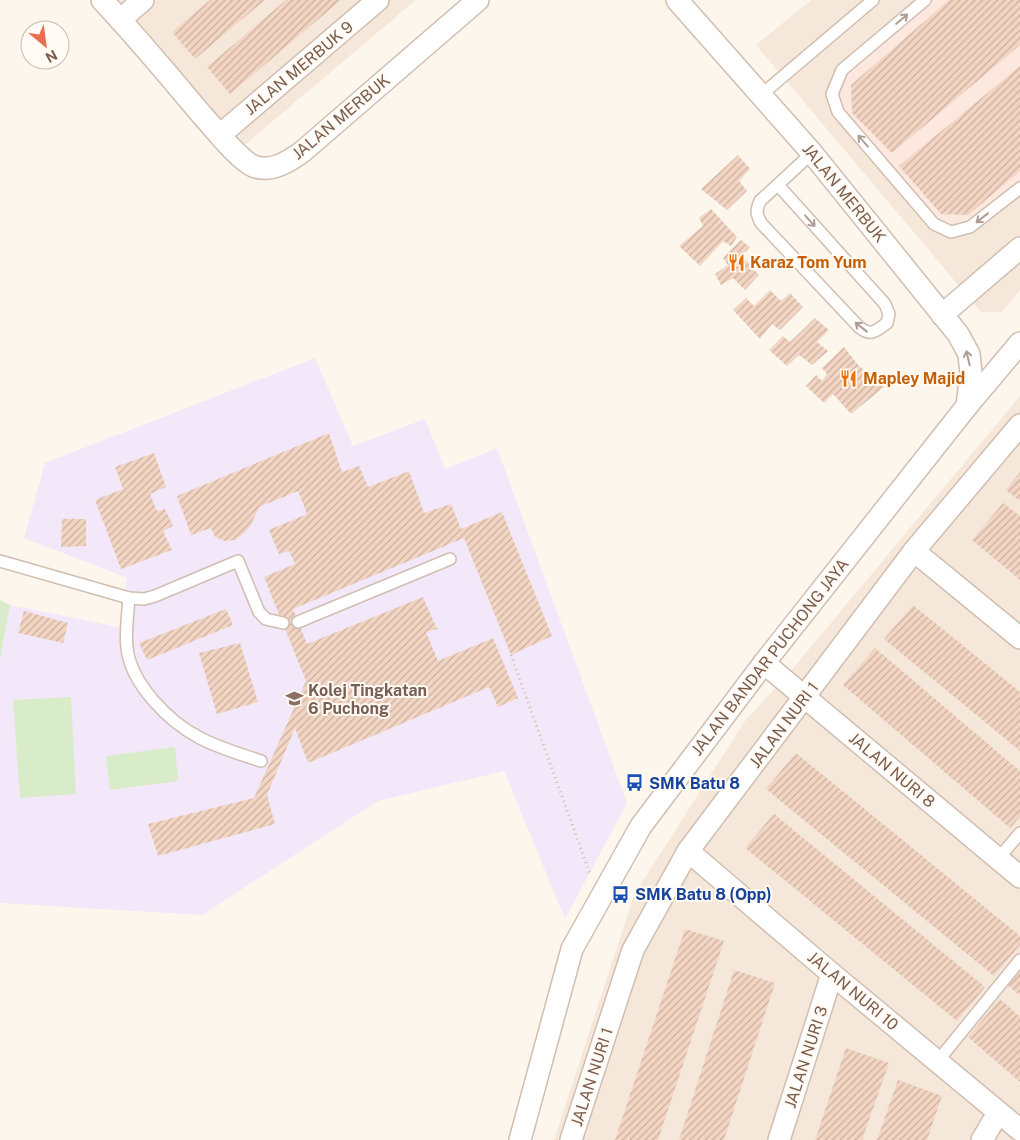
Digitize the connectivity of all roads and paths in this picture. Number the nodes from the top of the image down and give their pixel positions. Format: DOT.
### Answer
graph roads {
  1 [pos="102,0"];
  2 [pos="143,0"];
  3 [pos="378,0"];
  4 [pos="478,0"];
  5 [pos="676,0"];
  6 [pos="873,0"];
  7 [pos="925,0"];
  8 [pos="120,20"];
  9 [pos="760,95"];
  10 [pos="220,135"];
  11 [pos="812,153"];
  12 [pos="778,185"];
  13 [pos="1020,188"];
  14 [pos="1020,248"];
  15 [pos="942,315"];
  16 [pos="1020,343"];
  17 [pos="967,406"];
  18 [pos="1020,425"];
  19 [pos="914,551"];
  20 [pos="450,559"];
  21 [pos="0,561"];
  22 [pos="129,598"];
  23 [pos="298,622"];
  24 [pos="283,623"];
  25 [pos="1020,638"];
  26 [pos="511,655"];
  27 [pos="764,663"];
  28 [pos="805,698"];
  29 [pos="261,761"];
  30 [pos="1020,833"];
  31 [pos="688,851"];
  32 [pos="998,859"];
  33 [pos="591,874"];
  34 [pos="1020,878"];
  35 [pos="1020,960"];
  36 [pos="832,974"];
  37 [pos="937,1062"];
  38 [pos="998,1113"];
  39 [pos="1020,1130"];
  40 [pos="520,1140"];
  41 [pos="571,1140"];
  42 [pos="779,1140"];
  43 [pos="982,1140"];
  1 -- 8 [label="street, JALAN MERBUK"];
  2 -- 8 [label="street"];
  3 -- 10 [label="street, JALAN MERBUK 9"];
  4 -- 10 [label="street, JALAN MERBUK"];
  5 -- 9 [label="street, JALAN MERBUK"];
  6 -- 9 [label="lane"];
  13 -- 7 [label="lane, one-way"];
  8 -- 10 [label="street, JALAN MERBUK"];
  9 -- 11 [label="street, JALAN MERBUK"];
  11 -- 12 [label="lane"];
  11 -- 15 [label="street, JALAN MERBUK"];
  12 -- 12 [label="lane, one-way"];
  14 -- 15 [label="street"];
  17 -- 15 [label="street, JALAN MERBUK, one-way"];
  16 -- 17 [label="street, JALAN BANDAR PUCHONG JAYA"];
  17 -- 27 [label="street, JALAN BANDAR PUCHONG JAYA"];
  18 -- 19 [label="street, JALAN NURI 1"];
  19 -- 25 [label="street"];
  19 -- 28 [label="street, JALAN NURI 1"];
  20 -- 23 [label="lane"];
  21 -- 22 [label="lane"];
  22 -- 24 [label="lane"];
  22 -- 29 [label="lane"];
  26 -- 33 [label="path"];
  27 -- 28 [label="street, JALAN NURI 8"];
  27 -- 40 [label="street, JALAN BANDAR PUCHONG JAYA"];
  28 -- 31 [label="street, JALAN NURI 1"];
  28 -- 32 [label="street, JALAN NURI 8"];
  30 -- 32 [label="lane"];
  31 -- 36 [label="street, JALAN NURI 10"];
  31 -- 41 [label="street, JALAN NURI 1"];
  32 -- 34 [label="street, JALAN NURI 8"];
  35 -- 37 [label="lane"];
  36 -- 37 [label="street, JALAN NURI 10"];
  36 -- 42 [label="street, JALAN NURI 3"];
  37 -- 38 [label="street, JALAN NURI 10"];
  38 -- 39 [label="street, JALAN NURI 10"];
  38 -- 43 [label="street"];
}
